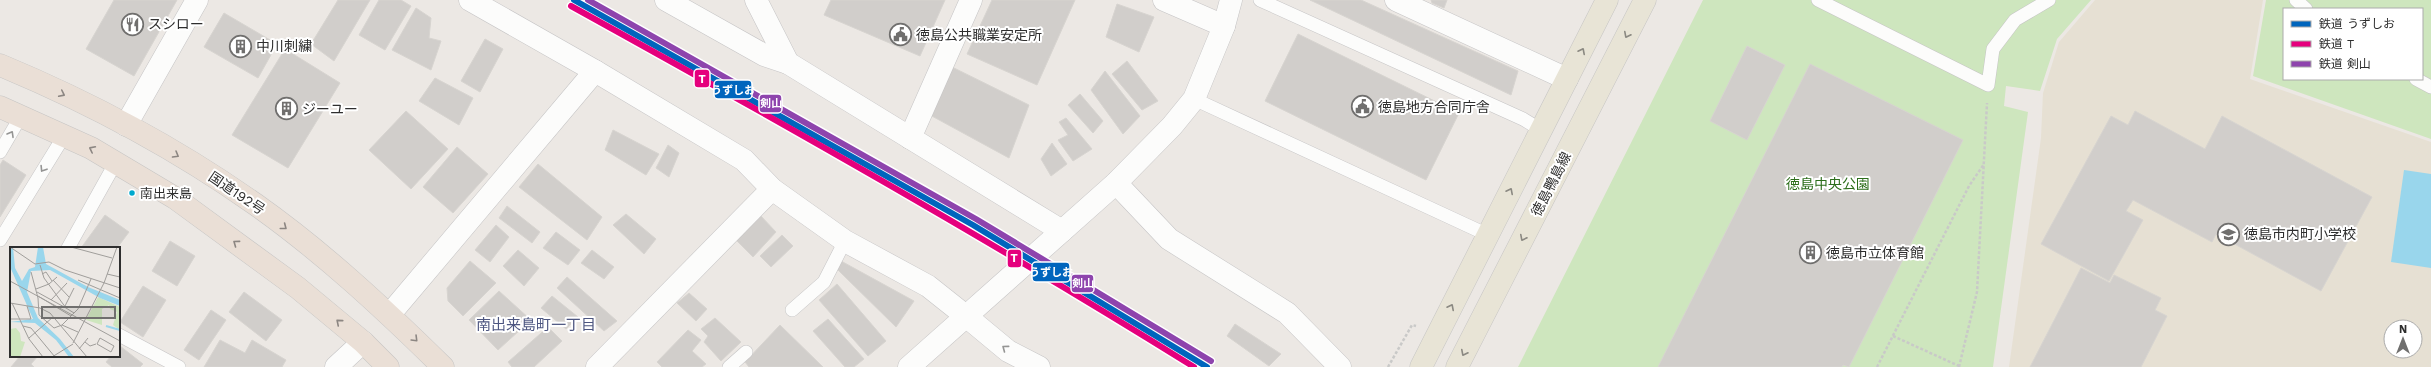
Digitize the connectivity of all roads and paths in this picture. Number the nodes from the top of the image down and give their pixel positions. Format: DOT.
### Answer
graph roads {
  1 [pos="197,0"];
  2 [pos="470,0"];
  3 [pos="666,0"];
  4 [pos="756,0"];
  5 [pos="970,0"];
  6 [pos="1164,0"];
  7 [pos="1231,0"];
  8 [pos="1260,0"];
  9 [pos="1607,0"];
  10 [pos="1645,0"];
  11 [pos="1818,0"];
  12 [pos="2049,0"];
  13 [pos="2296,0"];
  14 [pos="1403,1"];
  15 [pos="2305,8"];
  16 [pos="1224,26"];
  17 [pos="788,64"];
  18 [pos="0,65"];
  19 [pos="595,71"];
  20 [pos="1567,79"];
  21 [pos="2418,80"];
  22 [pos="1988,85"];
  23 [pos="2431,87"];
  24 [pos="1194,98"];
  25 [pos="0,107"];
  26 [pos="21,116"];
  27 [pos="126,125"];
  28 [pos="1541,130"];
  29 [pos="64,136"];
  30 [pos="910,138"];
  31 [pos="0,152"];
  32 [pos="116,162"];
  33 [pos="1984,164"];
  34 [pos="1116,183"];
  35 [pos="772,189"];
  36 [pos="1062,231"];
  37 [pos="1488,235"];
  38 [pos="0,240"];
  39 [pos="845,241"];
  40 [pos="69,247"];
  41 [pos="792,310"];
  42 [pos="390,314"];
  43 [pos="967,317"];
  44 [pos="1421,326"];
  45 [pos="120,336"];
  46 [pos="1893,336"];
  47 [pos="363,342"];
  48 [pos="746,352"];
  49 [pos="180,367"];
  50 [pos="336,367"];
  51 [pos="388,367"];
  52 [pos="443,367"];
  53 [pos="597,367"];
  54 [pos="729,367"];
  55 [pos="909,367"];
  56 [pos="1039,367"];
  57 [pos="1340,367"];
  58 [pos="1388,367"];
  59 [pos="1421,367"];
  60 [pos="1457,367"];
  61 [pos="1877,367"];
  62 [pos="1959,367"];
  1 -- 27 [label="street"];
  2 -- 19 [label="street"];
  3 -- 17 [label="street"];
  4 -- 17 [label="street"];
  5 -- 30 [label="street"];
  6 -- 16 [label="street"];
  7 -- 16 [label="street"];
  8 -- 28 [label="lane"];
  20 -- 9 [label="main road, one-way"];
  10 -- 60 [label="main road, 徳島鴨島線, one-way"];
  11 -- 22 [label="lane"];
  12 -- 22 [label="lane"];
  13 -- 15 [label="lane"];
  14 -- 20 [label="street"];
  16 -- 24 [label="street"];
  17 -- 30 [label="street"];
  18 -- 27 [label="highway, 国道192号, one-way"];
  19 -- 35 [label="street"];
  19 -- 42 [label="street"];
  20 -- 28 [label="main road"];
  21 -- 23 [label="lane"];
  22 -- 33 [label="path"];
  24 -- 34 [label="street"];
  24 -- 37 [label="lane"];
  25 -- 26 [label="highway"];
  26 -- 29 [label="highway"];
  31 -- 26 [label="lane, one-way"];
  27 -- 42 [label="highway, 国道192号, one-way"];
  37 -- 28 [label="main road, one-way"];
  32 -- 29 [label="highway, one-way"];
  29 -- 38 [label="lane, one-way"];
  30 -- 36 [label="street"];
  32 -- 40 [label="lane"];
  47 -- 32 [label="highway, one-way"];
  33 -- 46 [label="path"];
  33 -- 62 [label="path"];
  34 -- 36 [label="street"];
  34 -- 57 [label="street"];
  35 -- 39 [label="street"];
  35 -- 53 [label="street"];
  36 -- 43 [label="street"];
  59 -- 37 [label="main road, one-way"];
  39 -- 41 [label="lane"];
  39 -- 43 [label="street"];
  42 -- 52 [label="highway, 国道192号, one-way"];
  43 -- 55 [label="street"];
  56 -- 43 [label="street, one-way"];
  44 -- 58 [label="path"];
  45 -- 49 [label="lane"];
  46 -- 61 [label="path"];
  46 -- 62 [label="path"];
  47 -- 50 [label="street"];
  47 -- 51 [label="highway"];
  48 -- 54 [label="lane"];
}
